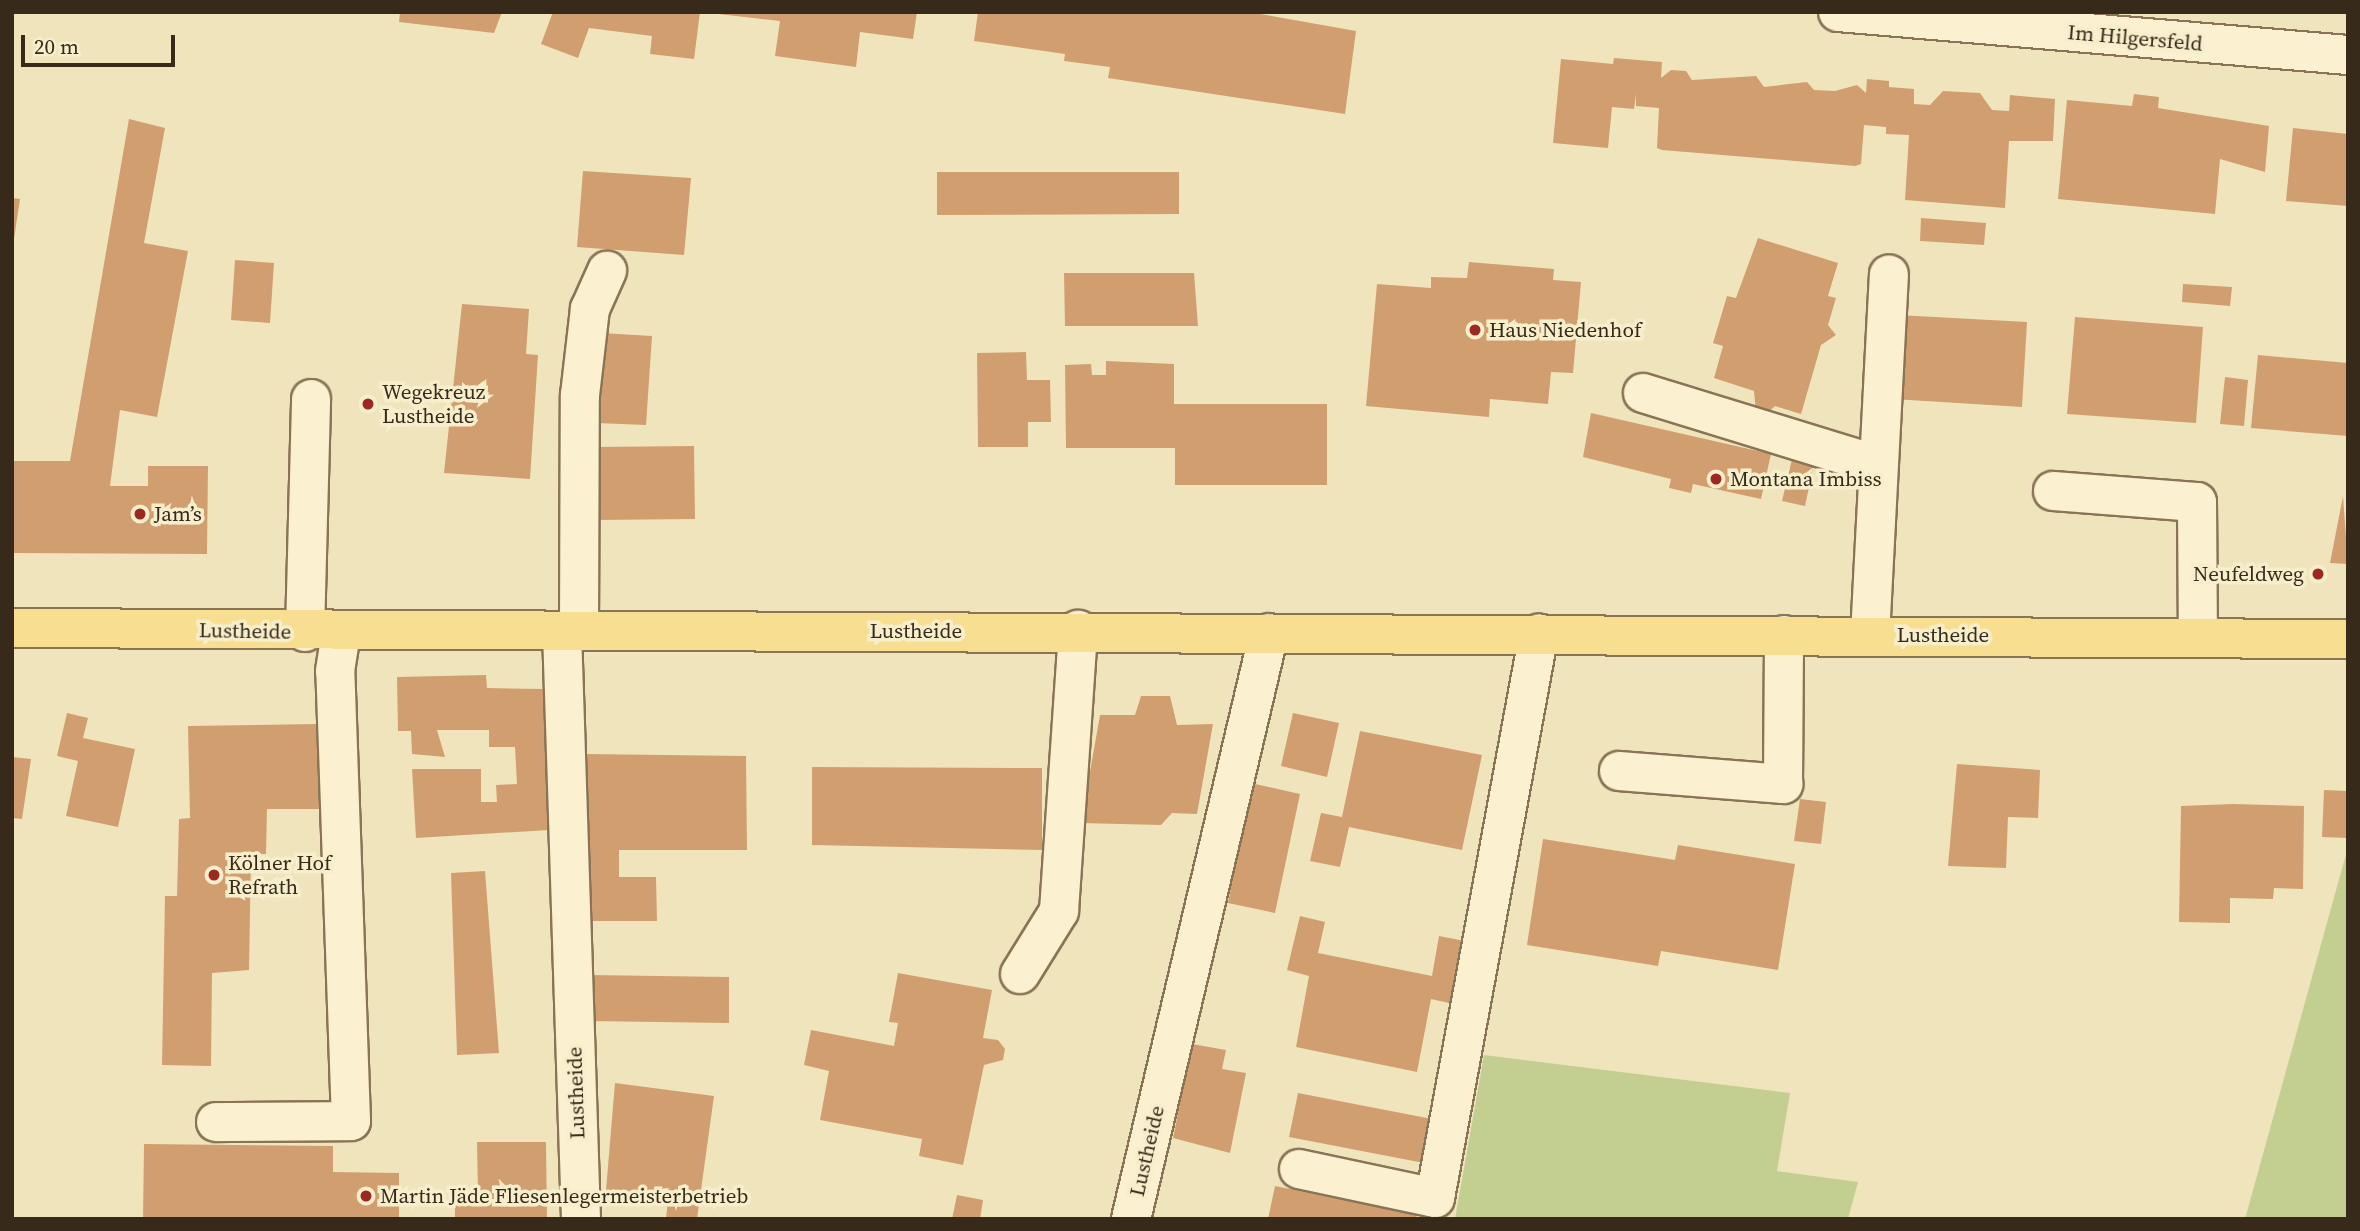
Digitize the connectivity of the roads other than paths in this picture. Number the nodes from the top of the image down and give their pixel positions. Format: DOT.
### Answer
graph roads {
  1 [pos="1838,12"];
  2 [pos="2193,28"];
  3 [pos="2348,55"];
  4 [pos="607,271"];
  5 [pos="1889,274"];
  6 [pos="1643,393"];
  7 [pos="311,399"];
  8 [pos="1874,464"];
  9 [pos="2053,491"];
  10 [pos="12,628"];
  11 [pos="570,631"];
  12 [pos="1078,631"];
  13 [pos="323,632"];
  14 [pos="1269,633"];
  15 [pos="1539,633"];
  16 [pos="1784,635"];
  17 [pos="1870,635"];
  18 [pos="2198,635"];
  19 [pos="2348,639"];
  20 [pos="1619,771"];
  21 [pos="1020,974"];
  22 [pos="216,1122"];
  23 [pos="1299,1169"];
  24 [pos="580,1219"];
  25 [pos="1131,1219"];
  1 -- 2 [label="street, Im Hilgersfeld"];
  2 -- 3 [label="street, Im Hilgersfeld"];
  4 -- 11 [label="street"];
  5 -- 8 [label="street"];
  6 -- 8 [label="street"];
  7 -- 13 [label="street"];
  8 -- 17 [label="street"];
  9 -- 18 [label="street"];
  10 -- 13 [label="main road, Lustheide"];
  11 -- 12 [label="main road, Lustheide"];
  11 -- 13 [label="main road, Lustheide"];
  11 -- 24 [label="street, Lustheide"];
  12 -- 14 [label="main road, Lustheide"];
  12 -- 21 [label="street"];
  13 -- 22 [label="street"];
  14 -- 15 [label="main road, Lustheide"];
  14 -- 25 [label="street, Lustheide"];
  15 -- 16 [label="main road, Lustheide"];
  15 -- 23 [label="street"];
  16 -- 17 [label="main road, Lustheide"];
  16 -- 20 [label="street"];
  17 -- 18 [label="main road, Lustheide"];
  18 -- 19 [label="main road, Lustheide"];
}
